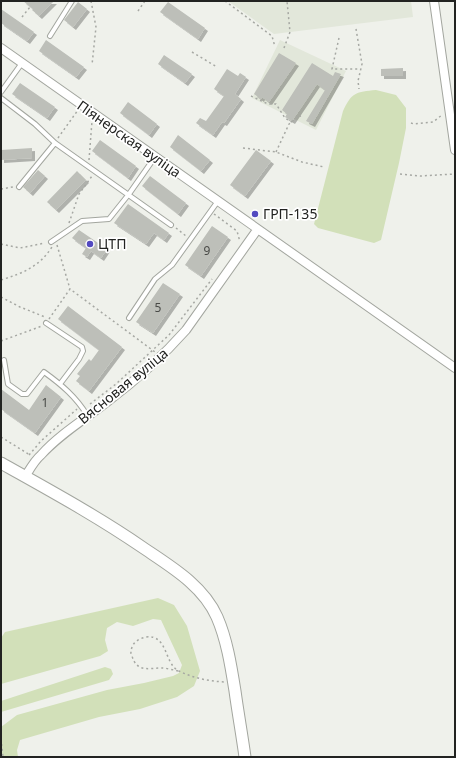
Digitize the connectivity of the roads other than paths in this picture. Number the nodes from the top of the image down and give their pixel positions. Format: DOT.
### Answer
graph roads {
  1 [pos="72,1"];
  2 [pos="434,1"];
  3 [pos="50,36"];
  4 [pos="1,48"];
  5 [pos="22,63"];
  6 [pos="1,92"];
  7 [pos="1,98"];
  8 [pos="55,143"];
  9 [pos="455,150"];
  10 [pos="155,157"];
  11 [pos="19,187"];
  12 [pos="129,194"];
  13 [pos="218,202"];
  14 [pos="171,225"];
  15 [pos="258,230"];
  16 [pos="53,241"];
  17 [pos="129,318"];
  18 [pos="48,321"];
  19 [pos="4,360"];
  20 [pos="455,368"];
  21 [pos="60,384"];
  22 [pos="84,410"];
  23 [pos="1,464"];
  24 [pos="25,477"];
  25 [pos="246,757"];
  1 -- 3 [label="lane"];
  2 -- 9 [label="street"];
  4 -- 5 [label="street, Піянерская вуліца"];
  5 -- 6 [label="lane"];
  5 -- 10 [label="street, Піянерская вуліца"];
  7 -- 8 [label="lane"];
  8 -- 11 [label="lane"];
  8 -- 12 [label="lane"];
  10 -- 12 [label="lane"];
  10 -- 13 [label="street, Піянерская вуліца"];
  12 -- 14 [label="lane"];
  12 -- 16 [label="lane"];
  13 -- 15 [label="street, Піянерская вуліца"];
  13 -- 17 [label="lane"];
  15 -- 20 [label="street, Піянерская вуліца"];
  15 -- 22 [label="street, Вясновая вуліца"];
  18 -- 21 [label="lane"];
  19 -- 21 [label="lane"];
  21 -- 22 [label="lane"];
  22 -- 24 [label="street, Вясновая вуліца"];
  23 -- 24 [label="street"];
  24 -- 25 [label="street"];
}
